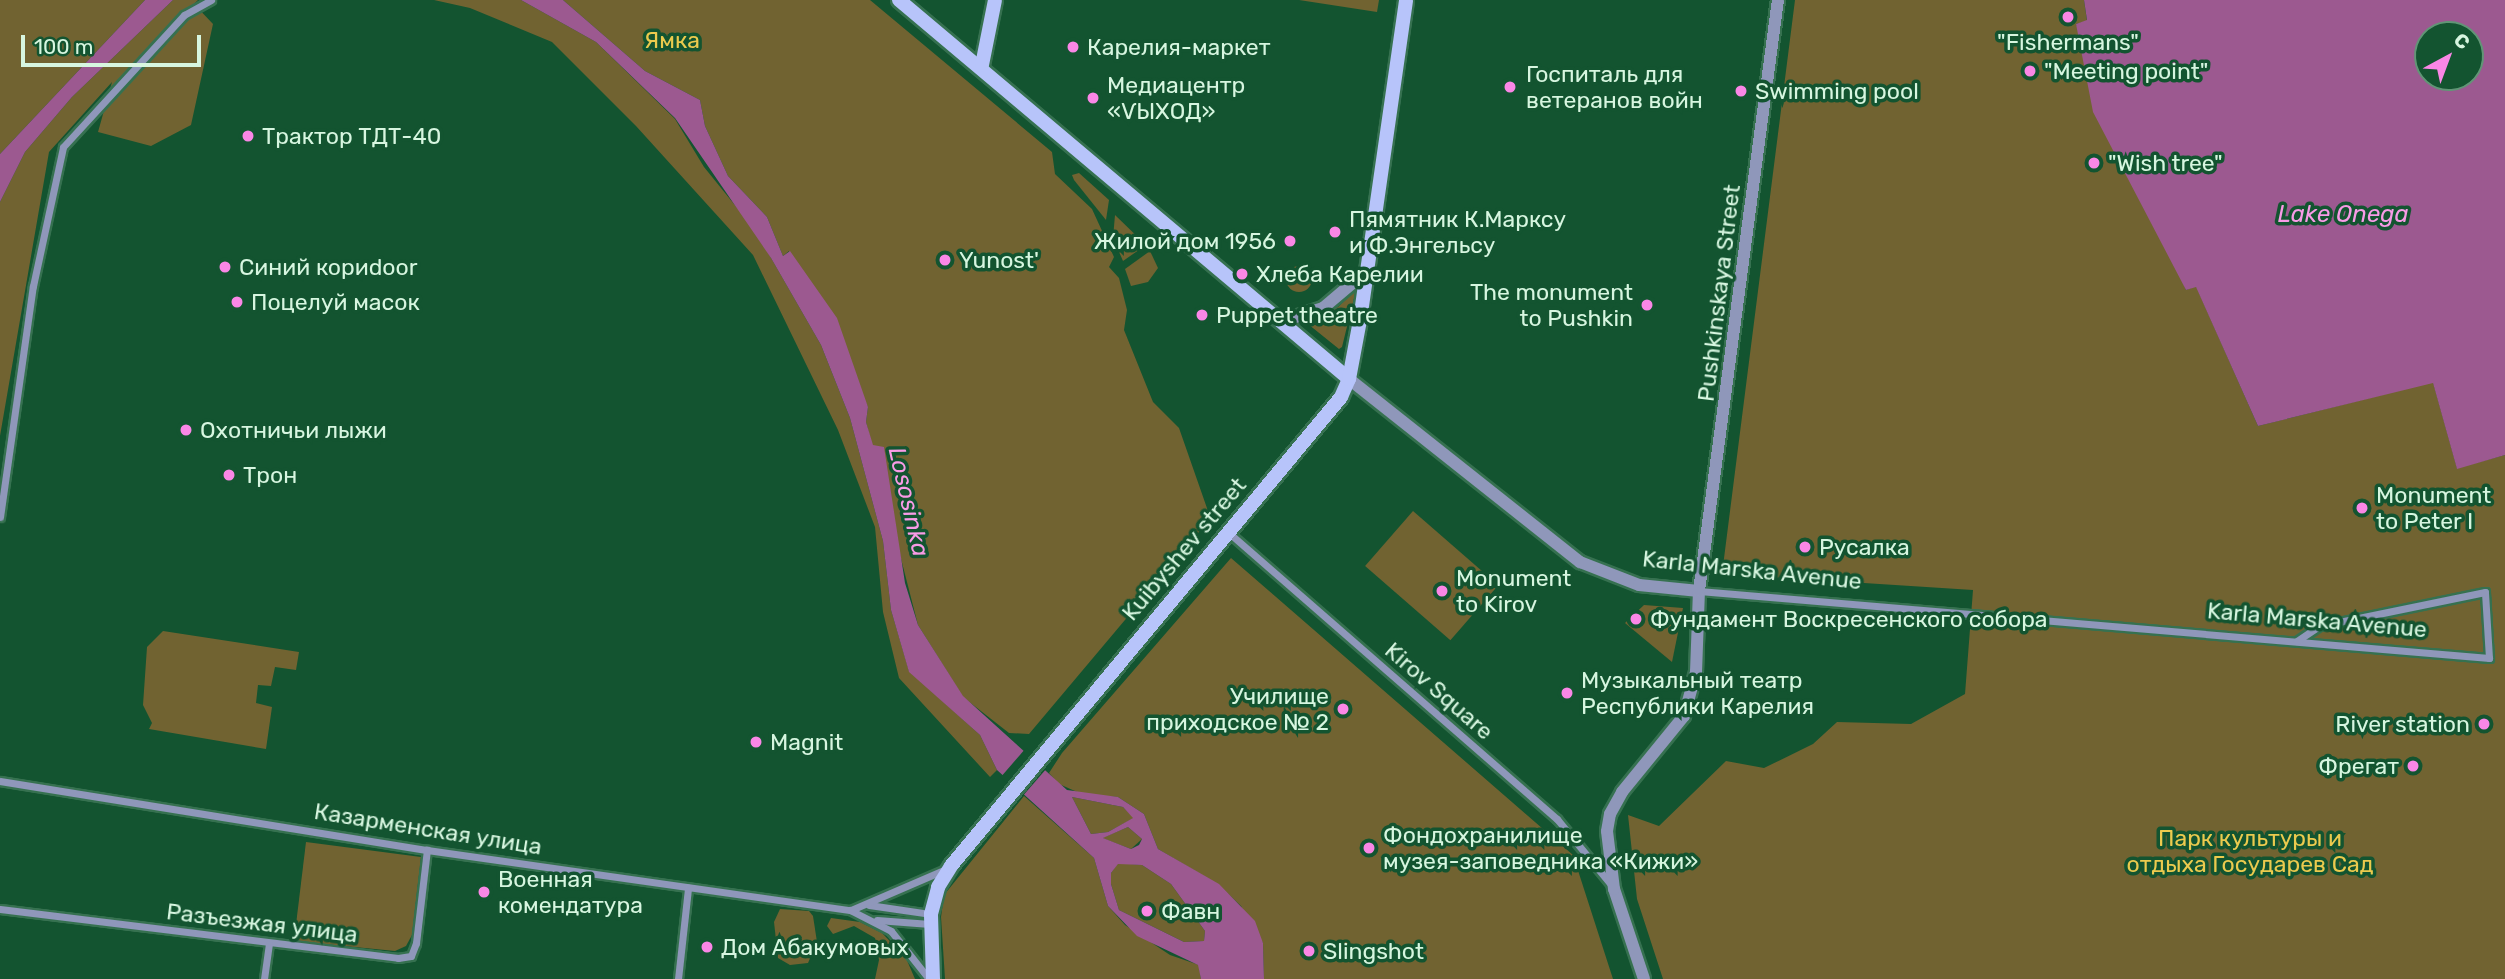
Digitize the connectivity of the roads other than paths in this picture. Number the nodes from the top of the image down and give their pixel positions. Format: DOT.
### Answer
graph roads {
  1 [pos="211,0"];
  2 [pos="899,0"];
  3 [pos="995,0"];
  4 [pos="1406,0"];
  5 [pos="1778,0"];
  6 [pos="982,65"];
  7 [pos="1368,270"];
  8 [pos="1283,321"];
  9 [pos="1349,379"];
  10 [pos="0,517"];
  11 [pos="1228,532"];
  12 [pos="1699,591"];
  13 [pos="2297,641"];
  14 [pos="0,781"];
  15 [pos="427,849"];
  16 [pos="951,866"];
  17 [pos="688,888"];
  18 [pos="1614,889"];
  19 [pos="869,905"];
  20 [pos="0,909"];
  21 [pos="850,910"];
  22 [pos="931,919"];
  23 [pos="876,920"];
  24 [pos="269,944"];
  25 [pos="264,979"];
  26 [pos="678,979"];
  27 [pos="931,979"];
  28 [pos="1644,979"];
  1 -- 10 [label="street"];
  2 -- 6 [label="main road, Karla Marska Avenue"];
  3 -- 6 [label="main road"];
  4 -- 7 [label="main road"];
  5 -- 12 [label="street, Pushkinskaya Street"];
  6 -- 8 [label="main road, Karla Marska Avenue"];
  7 -- 8 [label="street"];
  7 -- 9 [label="main road"];
  8 -- 9 [label="main road, Karla Marska Avenue"];
  9 -- 11 [label="main road, Kuibyshev street"];
  9 -- 12 [label="street, Karla Marska Avenue"];
  11 -- 16 [label="main road, Kuibyshev street"];
  11 -- 18 [label="street, Kirov Square"];
  12 -- 13 [label="street, Karla Marska Avenue"];
  12 -- 18 [label="street, Pushkinskaya Street"];
  13 -- 13 [label="street, Karla Marska Avenue"];
  14 -- 15 [label="street, Казарменская улица"];
  15 -- 17 [label="street, Казарменская улица"];
  15 -- 24 [label="street, Разъезжая улица"];
  16 -- 19 [label="street"];
  16 -- 22 [label="main road, Kuibyshev street"];
  17 -- 21 [label="street, Казарменская улица"];
  17 -- 26 [label="street"];
  18 -- 28 [label="street, Pushkinskaya Street"];
  19 -- 21 [label="street"];
  19 -- 22 [label="street"];
  20 -- 24 [label="street, Разъезжая улица"];
  21 -- 23 [label="street"];
  22 -- 23 [label="street"];
  22 -- 27 [label="main road"];
  23 -- 27 [label="street"];
  24 -- 25 [label="street"];
}
